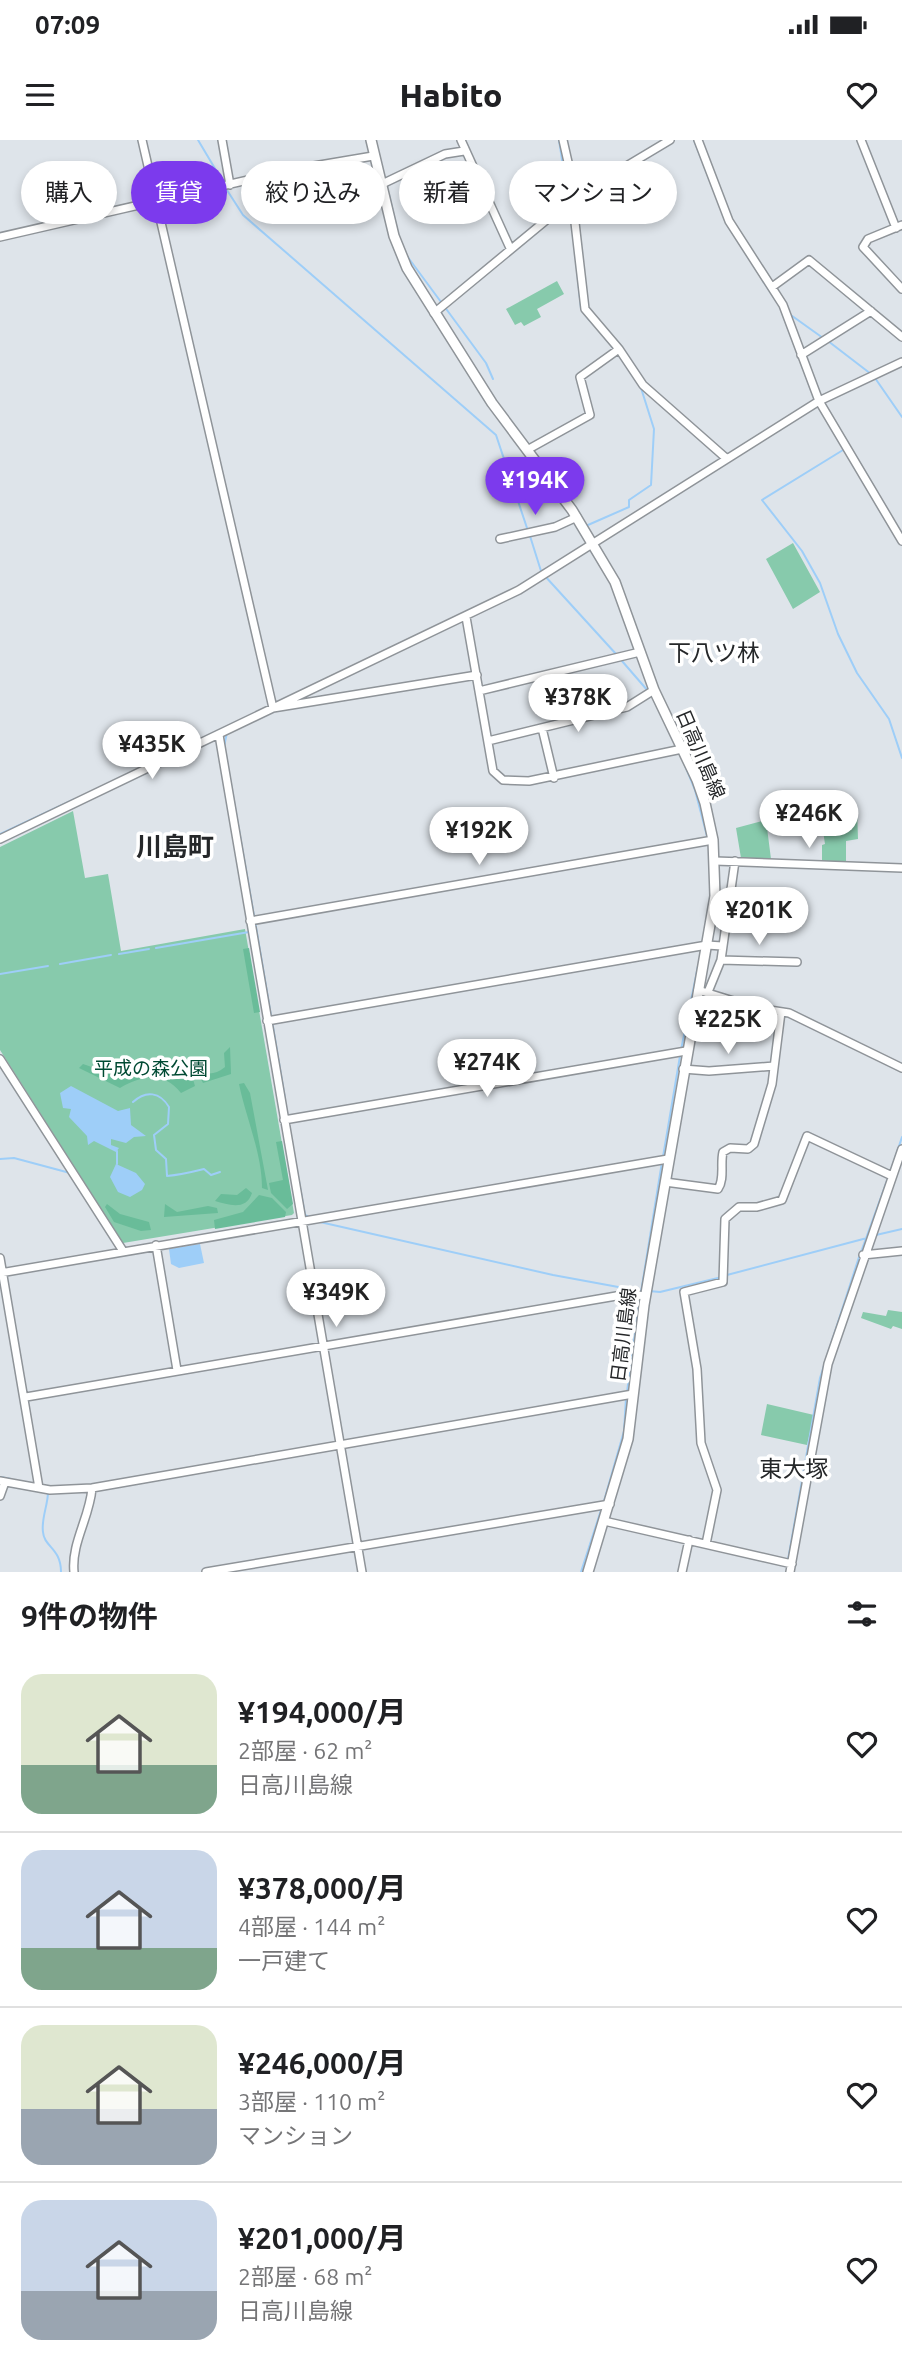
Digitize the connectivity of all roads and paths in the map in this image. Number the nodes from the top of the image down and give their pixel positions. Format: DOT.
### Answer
graph roads {
  1 [pos="142,140"];
  2 [pos="222,140"];
  3 [pos="371,140"];
  4 [pos="461,140"];
  5 [pos="563,140"];
  6 [pos="670,140"];
  7 [pos="698,140"];
  8 [pos="861,140"];
  9 [pos="464,151"];
  10 [pos="373,156"];
  11 [pos="147,161"];
  12 [pos="374,161"];
  13 [pos="567,161"];
  14 [pos="635,161"];
  15 [pos="385,183"];
  16 [pos="230,185"];
  17 [pos="227,186"];
  18 [pos="385,202"];
  19 [pos="131,208"];
  20 [pos="161,224"];
  21 [pos="540,224"];
  22 [pos="575,224"];
  23 [pos="899,227"];
  24 [pos="0,237"];
  25 [pos="510,248"];
  26 [pos="772,287"];
  27 [pos="902,289"];
  28 [pos="871,311"];
  29 [pos="434,313"];
  30 [pos="902,337"];
  31 [pos="619,349"];
  32 [pos="801,355"];
  33 [pos="902,362"];
  34 [pos="819,401"];
  35 [pos="527,450"];
  36 [pos="727,460"];
  37 [pos="577,517"];
  38 [pos="500,538"];
  39 [pos="902,541"];
  40 [pos="594,542"];
  41 [pos="466,617"];
  42 [pos="640,652"];
  43 [pos="477,675"];
  44 [pos="654,690"];
  45 [pos="479,691"];
  46 [pos="273,708"];
  47 [pos="542,728"];
  48 [pos="219,735"];
  49 [pos="488,741"];
  50 [pos="682,749"];
  51 [pos="554,778"];
  52 [pos="0,839"];
  53 [pos="713,841"];
  54 [pos="715,861"];
  55 [pos="735,861"];
  56 [pos="902,868"];
  57 [pos="715,896"];
  58 [pos="728,898"];
  59 [pos="250,921"];
  60 [pos="707,945"];
  61 [pos="722,946"];
  62 [pos="721,960"];
  63 [pos="797,962"];
  64 [pos="703,991"];
  65 [pos="781,1012"];
  66 [pos="267,1021"];
  67 [pos="686,1051"];
  68 [pos="0,1059"];
  69 [pos="774,1066"];
  70 [pos="902,1068"];
  71 [pos="683,1069"];
  72 [pos="284,1120"];
  73 [pos="902,1149"];
  74 [pos="668,1159"];
  75 [pos="892,1176"];
  76 [pos="664,1182"];
  77 [pos="302,1221"];
  78 [pos="156,1245"];
  79 [pos="123,1251"];
  80 [pos="902,1251"];
  81 [pos="863,1255"];
  82 [pos="0,1258"];
  83 [pos="1,1273"];
  84 [pos="646,1296"];
  85 [pos="324,1346"];
  86 [pos="177,1370"];
  87 [pos="633,1394"];
  88 [pos="26,1397"];
  89 [pos="340,1446"];
  90 [pos="2,1481"];
  91 [pos="92,1488"];
  92 [pos="40,1489"];
  93 [pos="0,1496"];
  94 [pos="610,1504"];
  95 [pos="604,1521"];
  96 [pos="689,1540"];
  97 [pos="706,1544"];
  98 [pos="357,1546"];
  99 [pos="791,1568"];
  100 [pos="74,1572"];
  101 [pos="206,1572"];
  102 [pos="362,1572"];
  103 [pos="589,1572"];
  104 [pos="682,1572"];
  1 -- 11 [label="street"];
  2 -- 16 [label="street"];
  3 -- 10 [label="main road, 日高川島線"];
  4 -- 9 [label="street"];
  5 -- 13 [label="street"];
  6 -- 14 [label="street"];
  7 -- 26 [label="street"];
  8 -- 23 [label="street"];
  9 -- 15 [label="street"];
  9 -- 25 [label="street"];
  10 -- 12 [label="main road, 日高川島線"];
  10 -- 16 [label="street"];
  16 -- 17 [label="street"];
  18 -- 29 [label="main road, 日高川島線"];
  19 -- 24 [label="street"];
  20 -- 46 [label="street"];
  21 -- 25 [label="street"];
  22 -- 31 [label="street"];
  23 -- 27 [label="street"];
  25 -- 29 [label="street"];
  26 -- 28 [label="street"];
  26 -- 32 [label="street"];
  28 -- 30 [label="street"];
  28 -- 32 [label="street"];
  29 -- 35 [label="main road, 日高川島線"];
  31 -- 35 [label="street"];
  31 -- 36 [label="street"];
  32 -- 34 [label="street"];
  33 -- 34 [label="street"];
  34 -- 36 [label="street"];
  34 -- 39 [label="street"];
  35 -- 37 [label="main road, 日高川島線"];
  36 -- 40 [label="street"];
  37 -- 38 [label="street"];
  37 -- 40 [label="main road, 日高川島線"];
  40 -- 41 [label="street"];
  40 -- 42 [label="main road, 日高川島線"];
  41 -- 43 [label="street"];
  41 -- 46 [label="street"];
  42 -- 44 [label="main road, 日高川島線"];
  42 -- 45 [label="street"];
  43 -- 45 [label="street"];
  43 -- 46 [label="street"];
  44 -- 47 [label="street"];
  44 -- 50 [label="main road, 日高川島線"];
  45 -- 49 [label="street"];
  46 -- 48 [label="street"];
  47 -- 49 [label="street"];
  47 -- 51 [label="street"];
  48 -- 52 [label="street"];
  48 -- 59 [label="street"];
  49 -- 51 [label="street"];
  50 -- 51 [label="street"];
  50 -- 53 [label="main road, 日高川島線"];
  53 -- 54 [label="main road, 日高川島線"];
  53 -- 59 [label="street"];
  54 -- 55 [label="street"];
  54 -- 57 [label="main road, 日高川島線"];
  55 -- 56 [label="street"];
  55 -- 58 [label="street"];
  57 -- 58 [label="street"];
  57 -- 60 [label="main road, 日高川島線"];
  58 -- 61 [label="street"];
  59 -- 66 [label="street"];
  60 -- 61 [label="street"];
  60 -- 64 [label="main road, 日高川島線"];
  60 -- 66 [label="street"];
  61 -- 62 [label="street"];
  62 -- 63 [label="street"];
  62 -- 64 [label="street"];
  64 -- 65 [label="street"];
  64 -- 67 [label="main road, 日高川島線"];
  65 -- 69 [label="street"];
  65 -- 70 [label="street"];
  66 -- 72 [label="street"];
  67 -- 71 [label="main road, 日高川島線"];
  67 -- 72 [label="street"];
  68 -- 79 [label="street"];
  69 -- 71 [label="street"];
  69 -- 76 [label="street"];
  71 -- 74 [label="main road, 日高川島線"];
  72 -- 77 [label="street"];
  73 -- 75 [label="street"];
  74 -- 76 [label="main road, 日高川島線"];
  74 -- 77 [label="street"];
  75 -- 81 [label="street"];
  75 -- 97 [label="street"];
  76 -- 84 [label="main road, 日高川島線"];
  77 -- 78 [label="street"];
  77 -- 85 [label="street"];
  78 -- 79 [label="street"];
  78 -- 86 [label="street"];
  79 -- 83 [label="street"];
  80 -- 81 [label="street"];
  81 -- 99 [label="street"];
  82 -- 83 [label="street"];
  83 -- 88 [label="street"];
  84 -- 85 [label="street"];
  84 -- 87 [label="main road, 日高川島線"];
  85 -- 86 [label="street"];
  85 -- 89 [label="street"];
  86 -- 88 [label="street"];
  87 -- 89 [label="street"];
  87 -- 94 [label="main road, 日高川島線"];
  88 -- 92 [label="street"];
  89 -- 91 [label="street"];
  89 -- 98 [label="street"];
  90 -- 92 [label="street"];
  90 -- 93 [label="street"];
  91 -- 92 [label="street"];
  91 -- 100 [label="street"];
  94 -- 95 [label="main road, 日高川島線"];
  94 -- 98 [label="street"];
  95 -- 96 [label="street"];
  95 -- 103 [label="main road, 日高川島線"];
  96 -- 97 [label="street"];
  96 -- 104 [label="street"];
  97 -- 99 [label="street"];
  98 -- 101 [label="street"];
  98 -- 102 [label="street"];
}
